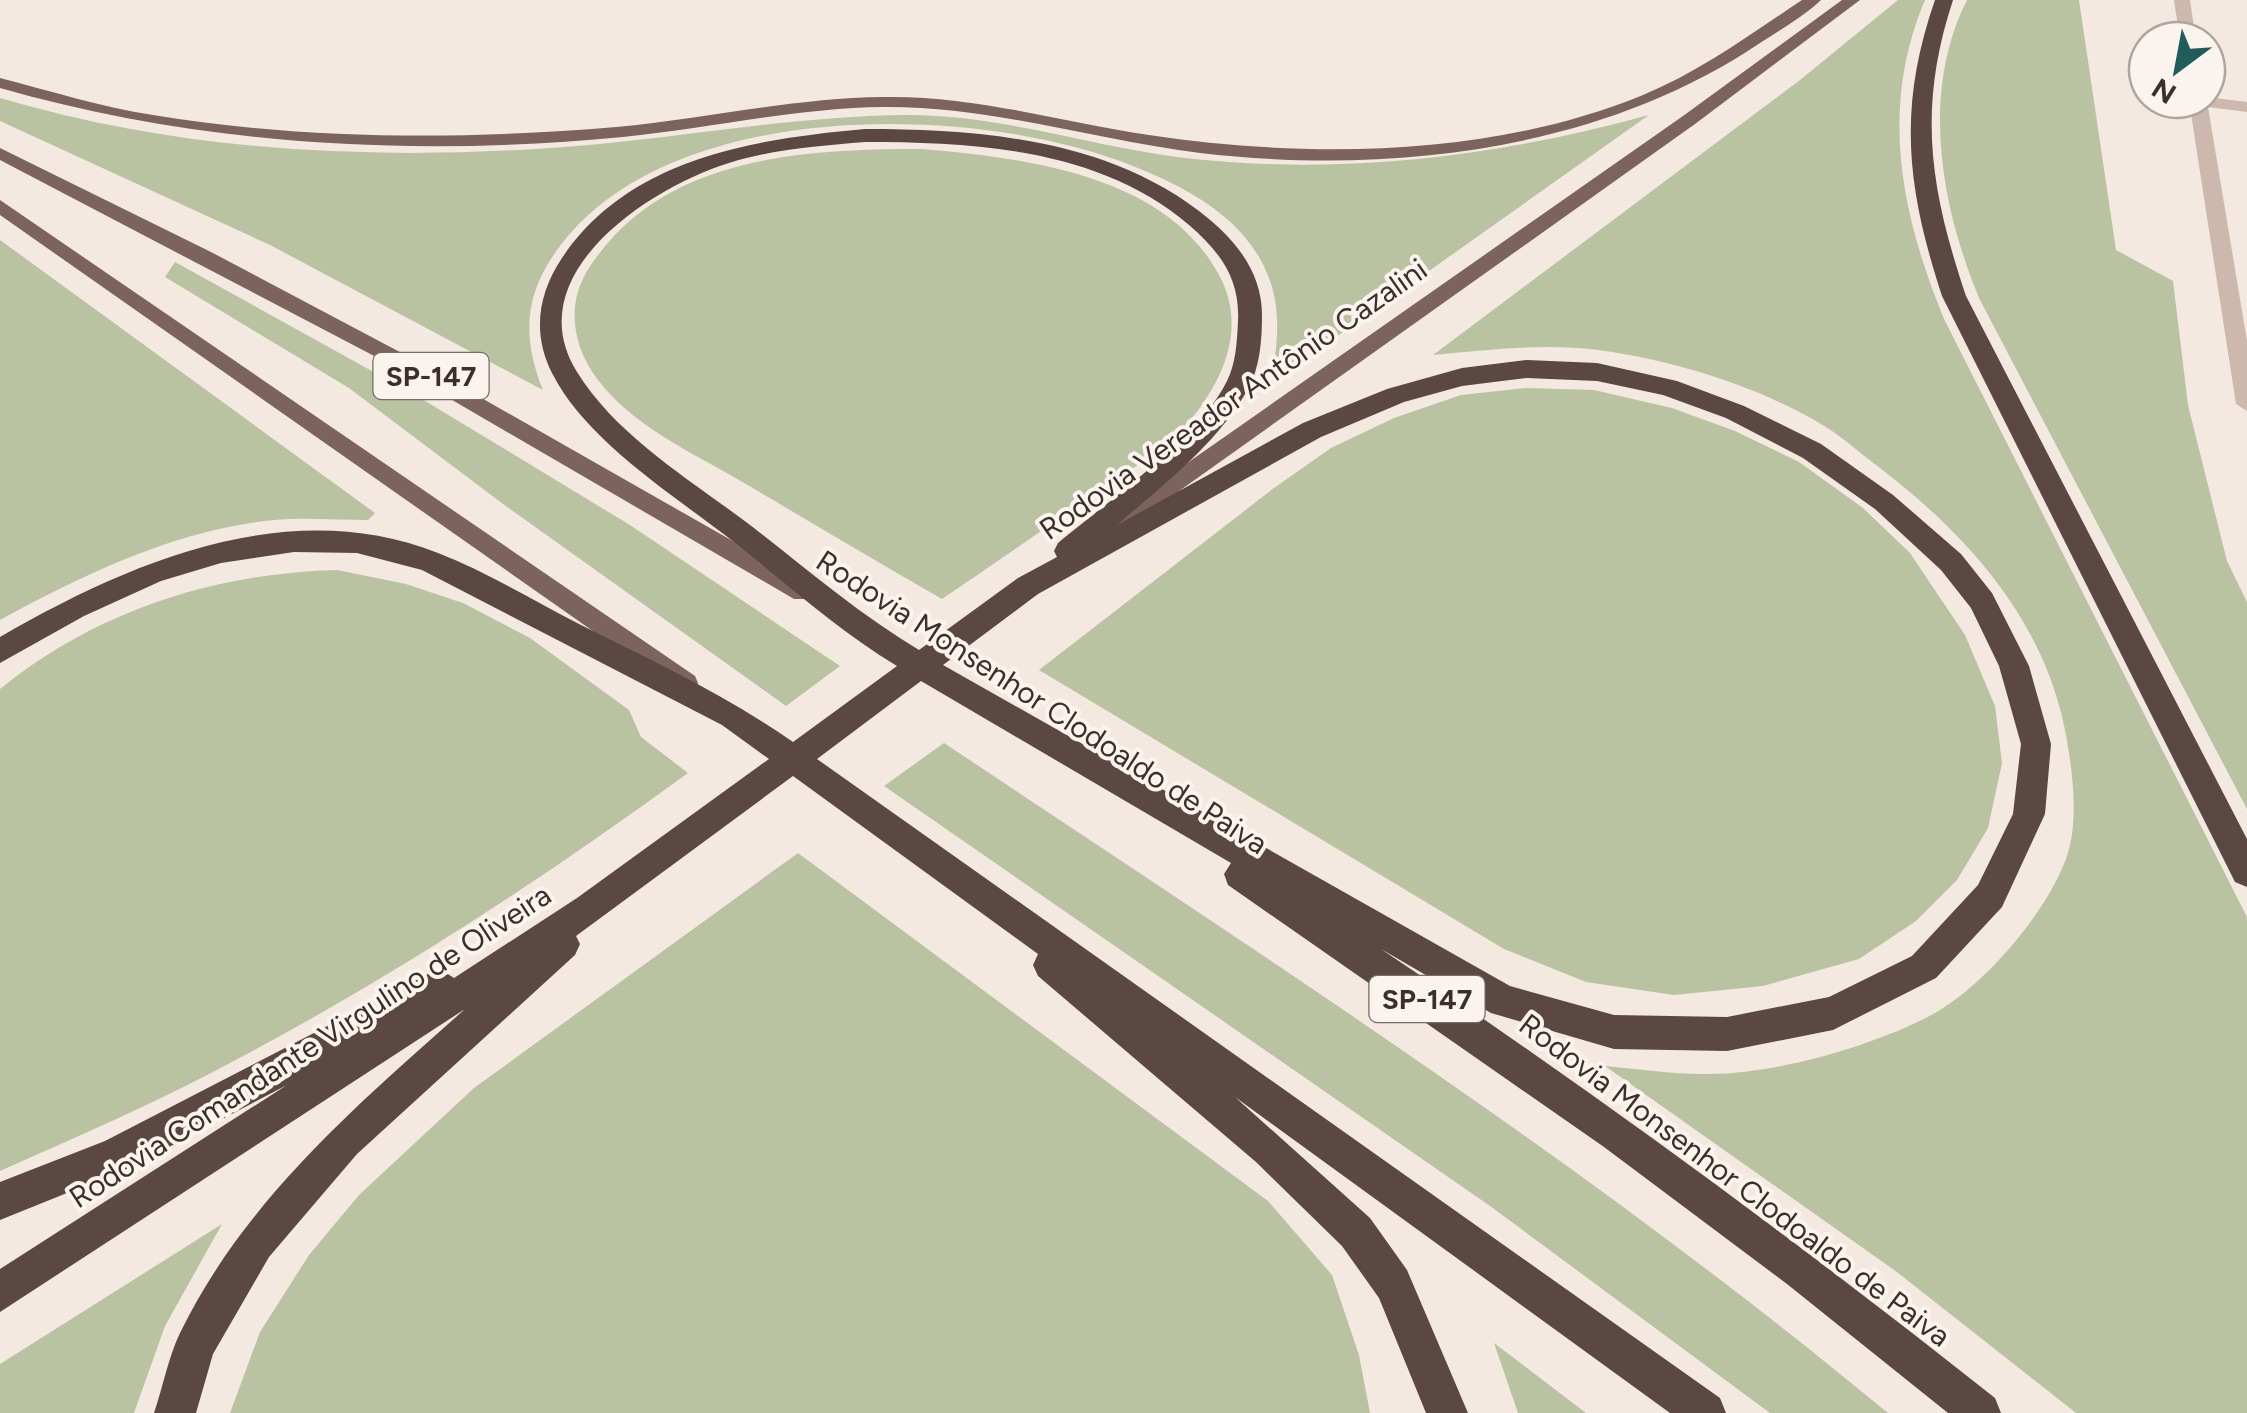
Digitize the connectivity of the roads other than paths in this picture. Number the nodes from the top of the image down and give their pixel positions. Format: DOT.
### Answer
graph roads {
  1 [pos="1813,0"];
  2 [pos="1852,0"];
  3 [pos="1944,0"];
  4 [pos="0,83"];
  5 [pos="2202,120"];
  6 [pos="0,153"];
  7 [pos="0,206"];
  8 [pos="2240,318"];
  9 [pos="2247,404"];
  10 [pos="1026,588"];
  11 [pos="850,620"];
  12 [pos="0,651"];
  13 [pos="997,712"];
  14 [pos="733,716"];
  15 [pos="871,816"];
  16 [pos="662,856"];
  17 [pos="2247,872"];
  18 [pos="589,909"];
  19 [pos="0,1201"];
  20 [pos="0,1292"];
  21 [pos="175,1413"];
  22 [pos="1446,1413"];
  23 [pos="1705,1413"];
  24 [pos="1980,1413"];
  1 -- 4 [label="main road"];
  2 -- 10 [label="main road, Rodovia Vereador Antônio Cazalini"];
  3 -- 17 [label="highway"];
  5 -- 8 [label="street"];
  6 -- 11 [label="main road, Rodovia Monsenhor Clodoaldo de Paiva / SP-147"];
  7 -- 14 [label="main road"];
  8 -- 9 [label="street"];
  10 -- 11 [label="highway"];
  10 -- 13 [label="highway"];
  10 -- 16 [label="highway, Rodovia Vereador Antônio Cazalini"];
  11 -- 13 [label="highway, Rodovia Monsenhor Clodoaldo de Paiva / SP-147"];
  12 -- 14 [label="highway"];
  13 -- 24 [label="highway, Rodovia Monsenhor Clodoaldo de Paiva / SP-147"];
  14 -- 15 [label="highway"];
  15 -- 22 [label="highway"];
  15 -- 23 [label="highway"];
  16 -- 18 [label="highway, Rodovia Comandante Virgulino de Oliveira"];
  16 -- 21 [label="highway"];
  18 -- 19 [label="highway"];
  18 -- 20 [label="highway, Rodovia Comandante Virgulino de Oliveira"];
}
